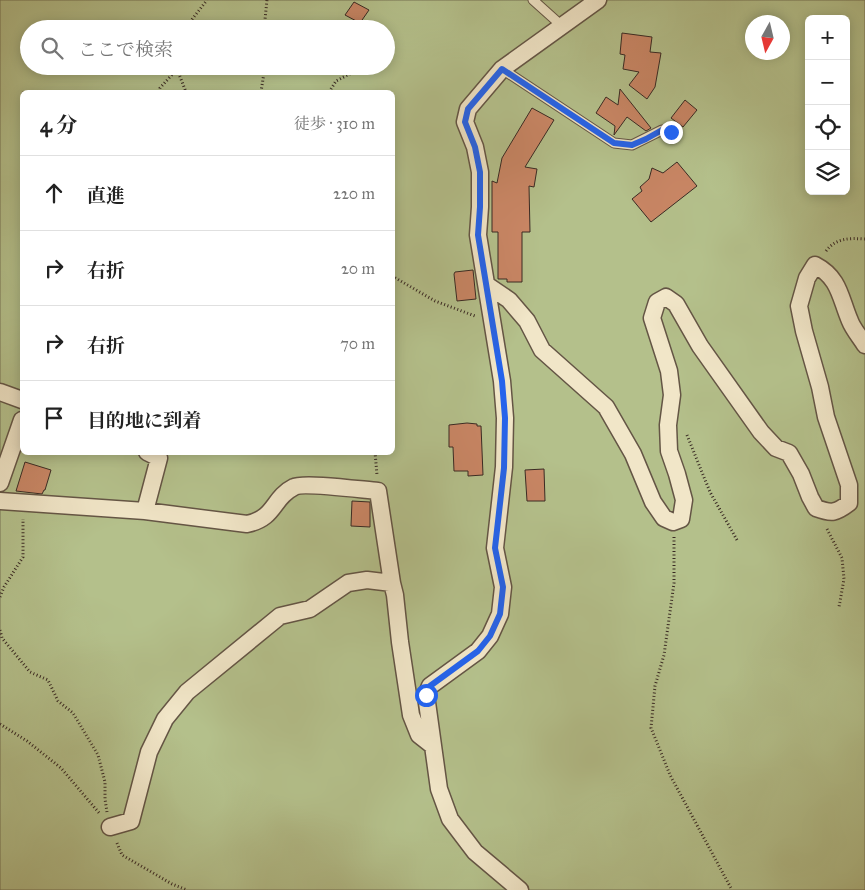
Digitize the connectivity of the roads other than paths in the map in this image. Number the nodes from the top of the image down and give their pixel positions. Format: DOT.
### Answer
graph roads {
  1 [pos="533,0"];
  2 [pos="598,0"];
  3 [pos="562,26"];
  4 [pos="502,69"];
  5 [pos="671,132"];
  6 [pos="486,285"];
  7 [pos="865,345"];
  8 [pos="0,392"];
  9 [pos="20,399"];
  10 [pos="20,426"];
  11 [pos="153,455"];
  12 [pos="0,482"];
  13 [pos="0,501"];
  14 [pos="145,511"];
  15 [pos="392,583"];
  16 [pos="433,746"];
  17 [pos="110,827"];
  18 [pos="520,890"];
  1 -- 3 [label="lane"];
  2 -- 3 [label="street"];
  3 -- 4 [label="street"];
  4 -- 5 [label="lane"];
  4 -- 6 [label="street"];
  6 -- 7 [label="street"];
  6 -- 16 [label="street"];
  8 -- 9 [label="street"];
  10 -- 12 [label="street"];
  11 -- 14 [label="street"];
  13 -- 14 [label="street"];
  14 -- 15 [label="street"];
  15 -- 16 [label="street"];
  15 -- 17 [label="street"];
  16 -- 18 [label="street"];
}
